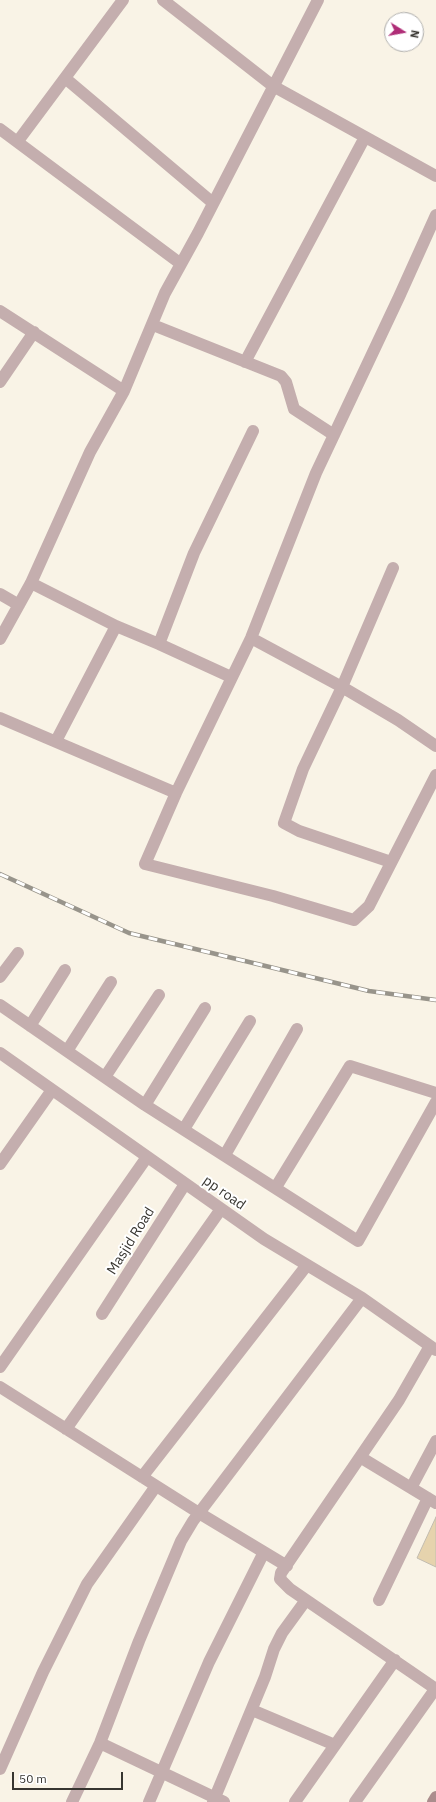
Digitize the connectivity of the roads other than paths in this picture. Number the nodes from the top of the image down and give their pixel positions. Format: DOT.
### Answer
graph roads {
  1 [pos="123,0"];
  2 [pos="163,0"];
  3 [pos="318,0"];
  4 [pos="65,78"];
  5 [pos="273,86"];
  6 [pos="0,129"];
  7 [pos="365,137"];
  8 [pos="18,141"];
  9 [pos="436,176"];
  10 [pos="213,203"];
  11 [pos="436,215"];
  12 [pos="181,264"];
  13 [pos="0,311"];
  14 [pos="153,326"];
  15 [pos="34,332"];
  16 [pos="245,362"];
  17 [pos="0,382"];
  18 [pos="124,392"];
  19 [pos="253,431"];
  20 [pos="334,435"];
  21 [pos="393,568"];
  22 [pos="31,583"];
  23 [pos="0,594"];
  24 [pos="19,605"];
  25 [pos="116,626"];
  26 [pos="251,638"];
  27 [pos="0,639"];
  28 [pos="159,644"];
  29 [pos="231,677"];
  30 [pos="342,687"];
  31 [pos="0,718"];
  32 [pos="56,741"];
  33 [pos="436,746"];
  34 [pos="436,775"];
  35 [pos="176,793"];
  36 [pos="391,862"];
  37 [pos="18,953"];
  38 [pos="65,970"];
  39 [pos="0,977"];
  40 [pos="111,982"];
  41 [pos="159,995"];
  42 [pos="0,1005"];
  43 [pos="205,1008"];
  44 [pos="250,1021"];
  45 [pos="30,1026"];
  46 [pos="297,1030"];
  47 [pos="67,1051"];
  48 [pos="0,1053"];
  49 [pos="105,1077"];
  50 [pos="52,1090"];
  51 [pos="436,1094"];
  52 [pos="436,1102"];
  53 [pos="145,1105"];
  54 [pos="184,1129"];
  55 [pos="225,1155"];
  56 [pos="147,1157"];
  57 [pos="0,1164"];
  58 [pos="185,1184"];
  59 [pos="276,1187"];
  60 [pos="221,1209"];
  61 [pos="307,1265"];
  62 [pos="362,1298"];
  63 [pos="102,1314"];
  64 [pos="433,1348"];
  65 [pos="0,1367"];
  66 [pos="0,1387"];
  67 [pos="66,1429"];
  68 [pos="436,1441"];
  69 [pos="360,1457"];
  70 [pos="142,1477"];
  71 [pos="156,1486"];
  72 [pos="411,1488"];
  73 [pos="432,1500"];
  74 [pos="200,1513"];
  75 [pos="264,1552"];
  76 [pos="287,1566"];
  77 [pos="306,1600"];
  78 [pos="379,1600"];
  79 [pos="395,1660"];
  80 [pos="436,1688"];
  81 [pos="252,1710"];
  82 [pos="100,1743"];
  83 [pos="335,1745"];
  84 [pos="0,1769"];
  85 [pos="161,1772"];
  86 [pos="436,1797"];
  87 [pos="218,1801"];
  88 [pos="72,1802"];
  89 [pos="149,1802"];
  90 [pos="295,1802"];
  91 [pos="355,1802"];
  92 [pos="433,1802"];
  1 -- 4 [label="street"];
  2 -- 5 [label="street"];
  3 -- 5 [label="street"];
  4 -- 8 [label="street"];
  4 -- 10 [label="street"];
  5 -- 7 [label="street"];
  5 -- 10 [label="street"];
  6 -- 8 [label="street"];
  7 -- 9 [label="street"];
  7 -- 16 [label="street"];
  8 -- 12 [label="street"];
  10 -- 12 [label="street"];
  11 -- 20 [label="street"];
  12 -- 14 [label="street"];
  13 -- 15 [label="street"];
  14 -- 16 [label="street"];
  14 -- 18 [label="street"];
  15 -- 17 [label="street"];
  15 -- 18 [label="street"];
  16 -- 20 [label="street"];
  18 -- 22 [label="street"];
  19 -- 28 [label="street"];
  20 -- 26 [label="street"];
  21 -- 30 [label="street"];
  22 -- 24 [label="street"];
  22 -- 25 [label="street"];
  23 -- 24 [label="street"];
  24 -- 27 [label="street"];
  25 -- 28 [label="street"];
  25 -- 32 [label="street"];
  26 -- 29 [label="street"];
  26 -- 30 [label="street"];
  28 -- 29 [label="street"];
  29 -- 35 [label="street"];
  30 -- 33 [label="street"];
  30 -- 36 [label="street"];
  31 -- 32 [label="street"];
  32 -- 35 [label="street"];
  34 -- 36 [label="street"];
  35 -- 36 [label="street"];
  37 -- 39 [label="street"];
  38 -- 45 [label="street"];
  40 -- 47 [label="street"];
  41 -- 49 [label="street"];
  42 -- 45 [label="street"];
  43 -- 53 [label="street"];
  44 -- 54 [label="street"];
  45 -- 47 [label="street"];
  46 -- 55 [label="street"];
  47 -- 49 [label="street"];
  48 -- 50 [label="street, pp road"];
  49 -- 53 [label="street"];
  50 -- 56 [label="street, pp road"];
  50 -- 57 [label="street"];
  51 -- 59 [label="street"];
  52 -- 59 [label="street"];
  53 -- 54 [label="street"];
  54 -- 55 [label="street"];
  55 -- 59 [label="street"];
  56 -- 58 [label="street, pp road"];
  56 -- 65 [label="street"];
  58 -- 60 [label="street, pp road"];
  58 -- 63 [label="street, Masjid Road"];
  60 -- 61 [label="street, pp road"];
  60 -- 67 [label="street"];
  61 -- 62 [label="street, pp road"];
  61 -- 70 [label="street"];
  62 -- 64 [label="street, pp road"];
  62 -- 74 [label="street"];
  64 -- 69 [label="street"];
  66 -- 67 [label="street"];
  67 -- 70 [label="street"];
  68 -- 72 [label="street"];
  69 -- 72 [label="street"];
  69 -- 76 [label="street"];
  70 -- 71 [label="street"];
  71 -- 74 [label="street"];
  71 -- 84 [label="street"];
  72 -- 73 [label="street"];
  73 -- 78 [label="street"];
  74 -- 75 [label="street"];
  74 -- 82 [label="street"];
  75 -- 76 [label="street"];
  75 -- 85 [label="street"];
  76 -- 77 [label="street"];
  77 -- 79 [label="street"];
  77 -- 81 [label="street"];
  79 -- 80 [label="street"];
  79 -- 83 [label="street"];
  80 -- 91 [label="street"];
  81 -- 83 [label="street"];
  81 -- 87 [label="street"];
  82 -- 85 [label="street"];
  82 -- 88 [label="street"];
  83 -- 90 [label="street"];
  85 -- 87 [label="street"];
  85 -- 89 [label="street"];
  86 -- 92 [label="street"];
}
